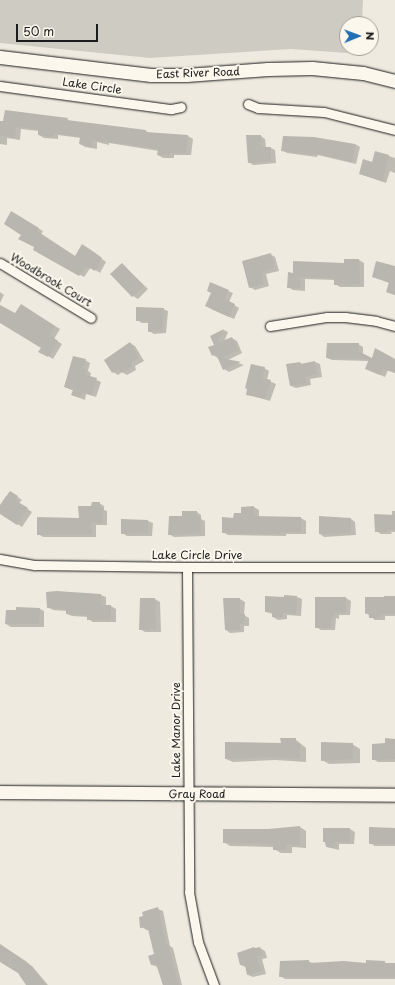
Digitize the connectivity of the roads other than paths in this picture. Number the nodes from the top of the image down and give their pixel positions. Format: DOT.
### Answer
graph roads {
  1 [pos="0,57"];
  2 [pos="395,81"];
  3 [pos="0,86"];
  4 [pos="248,104"];
  5 [pos="182,107"];
  6 [pos="395,130"];
  7 [pos="0,263"];
  8 [pos="91,318"];
  9 [pos="270,326"];
  10 [pos="395,326"];
  11 [pos="0,559"];
  12 [pos="187,567"];
  13 [pos="395,567"];
  14 [pos="0,792"];
  15 [pos="189,794"];
  16 [pos="395,795"];
  17 [pos="214,985"];
  1 -- 2 [label="street, East River Road"];
  3 -- 5 [label="street, Lake Circle"];
  4 -- 6 [label="street"];
  7 -- 8 [label="street, Woodbrook Court"];
  9 -- 10 [label="street"];
  11 -- 12 [label="street, Lake Circle Drive"];
  12 -- 13 [label="street, Lake Circle Drive"];
  12 -- 15 [label="street, Lake Manor Drive"];
  14 -- 15 [label="street, Gray Road"];
  15 -- 16 [label="street, Gray Road"];
  15 -- 17 [label="street, Lake Manor Drive"];
}
